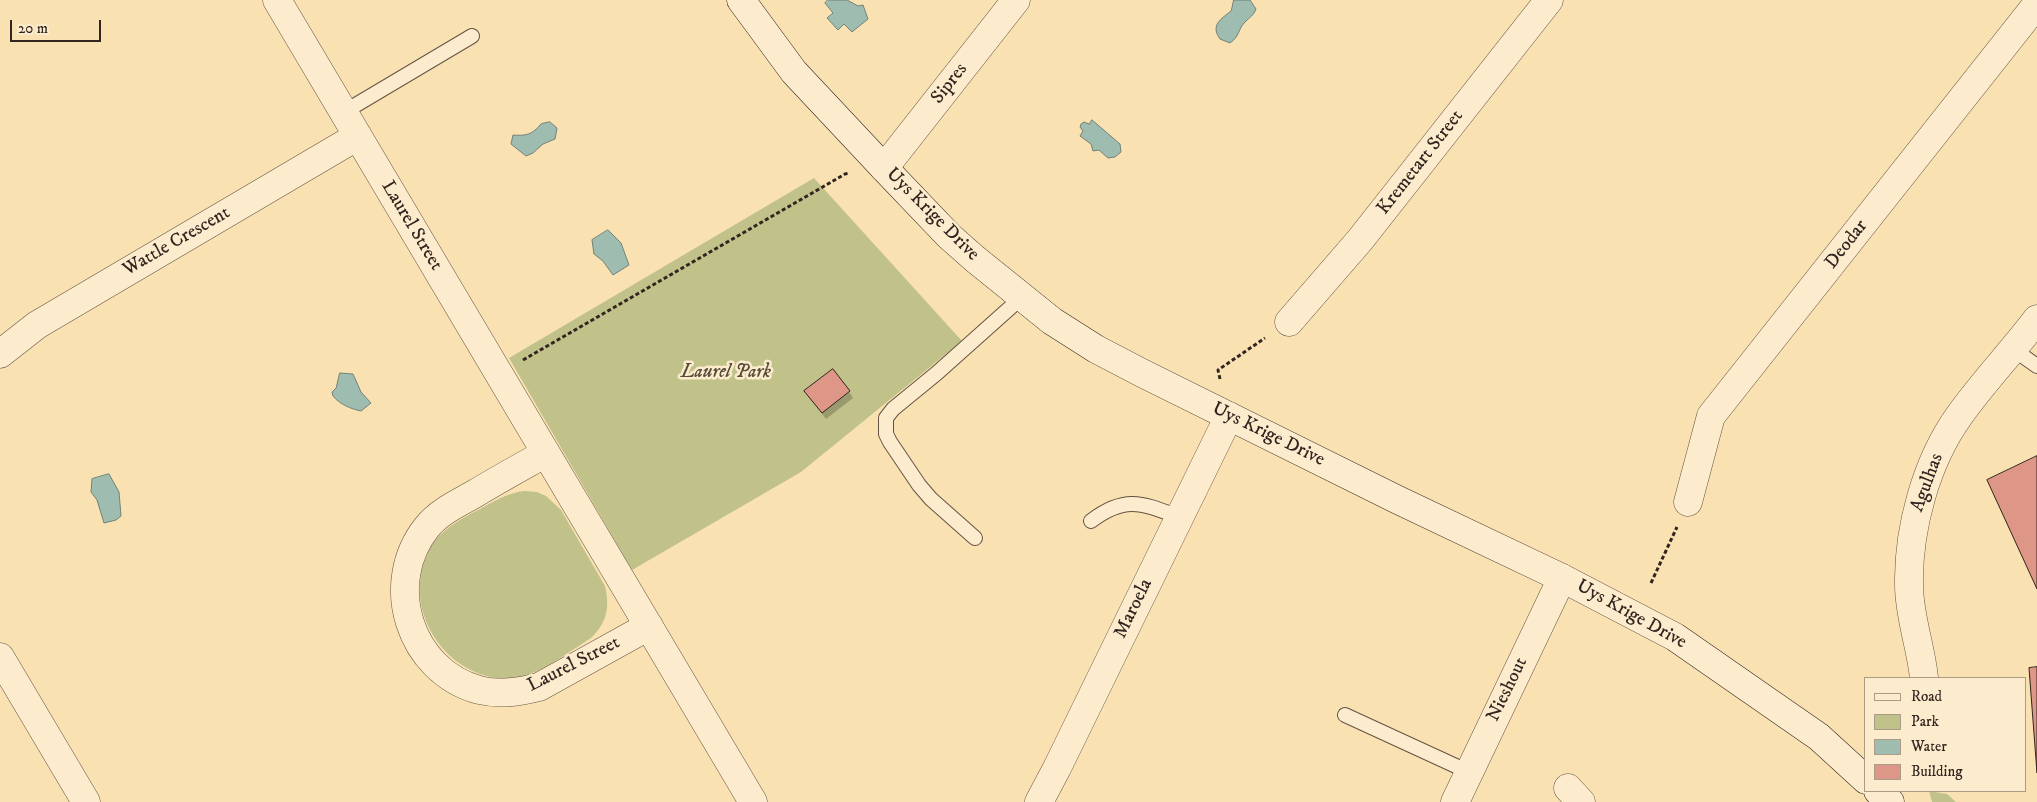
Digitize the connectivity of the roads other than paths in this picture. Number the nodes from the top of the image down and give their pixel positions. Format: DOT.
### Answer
graph roads {
  1 [pos="277,0"];
  2 [pos="741,0"];
  3 [pos="1016,0"];
  4 [pos="1549,0"];
  5 [pos="2037,4"];
  6 [pos="472,36"];
  7 [pos="344,112"];
  8 [pos="358,136"];
  9 [pos="884,168"];
  10 [pos="1021,298"];
  11 [pos="2037,319"];
  12 [pos="1289,322"];
  13 [pos="2013,349"];
  14 [pos="0,354"];
  15 [pos="2037,366"];
  16 [pos="1229,416"];
  17 [pos="546,453"];
  18 [pos="1688,502"];
  19 [pos="1179,517"];
  20 [pos="1091,521"];
  21 [pos="975,538"];
  22 [pos="1562,578"];
  23 [pos="649,626"];
  24 [pos="0,657"];
  25 [pos="1924,677"];
  26 [pos="1345,715"];
  27 [pos="1469,772"];
  28 [pos="1864,778"];
  29 [pos="1879,792"];
  30 [pos="86,802"];
  31 [pos="753,802"];
  32 [pos="1039,802"];
  33 [pos="1455,802"];
  34 [pos="1890,802"];
  1 -- 7 [label="street, Laurel Street"];
  2 -- 9 [label="street, Uys Krige Drive"];
  3 -- 9 [label="street, Sipres"];
  4 -- 12 [label="street, Kremetart Street"];
  5 -- 18 [label="street, Deodar"];
  6 -- 7 [label="lane"];
  7 -- 8 [label="street, Laurel Street"];
  8 -- 14 [label="street, Wattle Crescent"];
  8 -- 17 [label="street, Laurel Street"];
  9 -- 10 [label="street, Uys Krige Drive"];
  10 -- 16 [label="street, Uys Krige Drive"];
  10 -- 21 [label="lane"];
  11 -- 13 [label="street, Agulhas"];
  13 -- 15 [label="lane"];
  13 -- 25 [label="street, Agulhas"];
  16 -- 19 [label="street, Maroela"];
  16 -- 22 [label="street, Uys Krige Drive"];
  17 -- 23 [label="street, Laurel Street"];
  17 -- 23 [label="street, Laurel Street"];
  19 -- 20 [label="lane"];
  19 -- 32 [label="street, Maroela"];
  22 -- 27 [label="street, Nieshout"];
  22 -- 28 [label="street, Uys Krige Drive"];
  23 -- 31 [label="street, Laurel Street"];
  24 -- 30 [label="street"];
  26 -- 27 [label="lane"];
  27 -- 33 [label="street, Nieshout"];
  29 -- 34 [label="street"];
}
